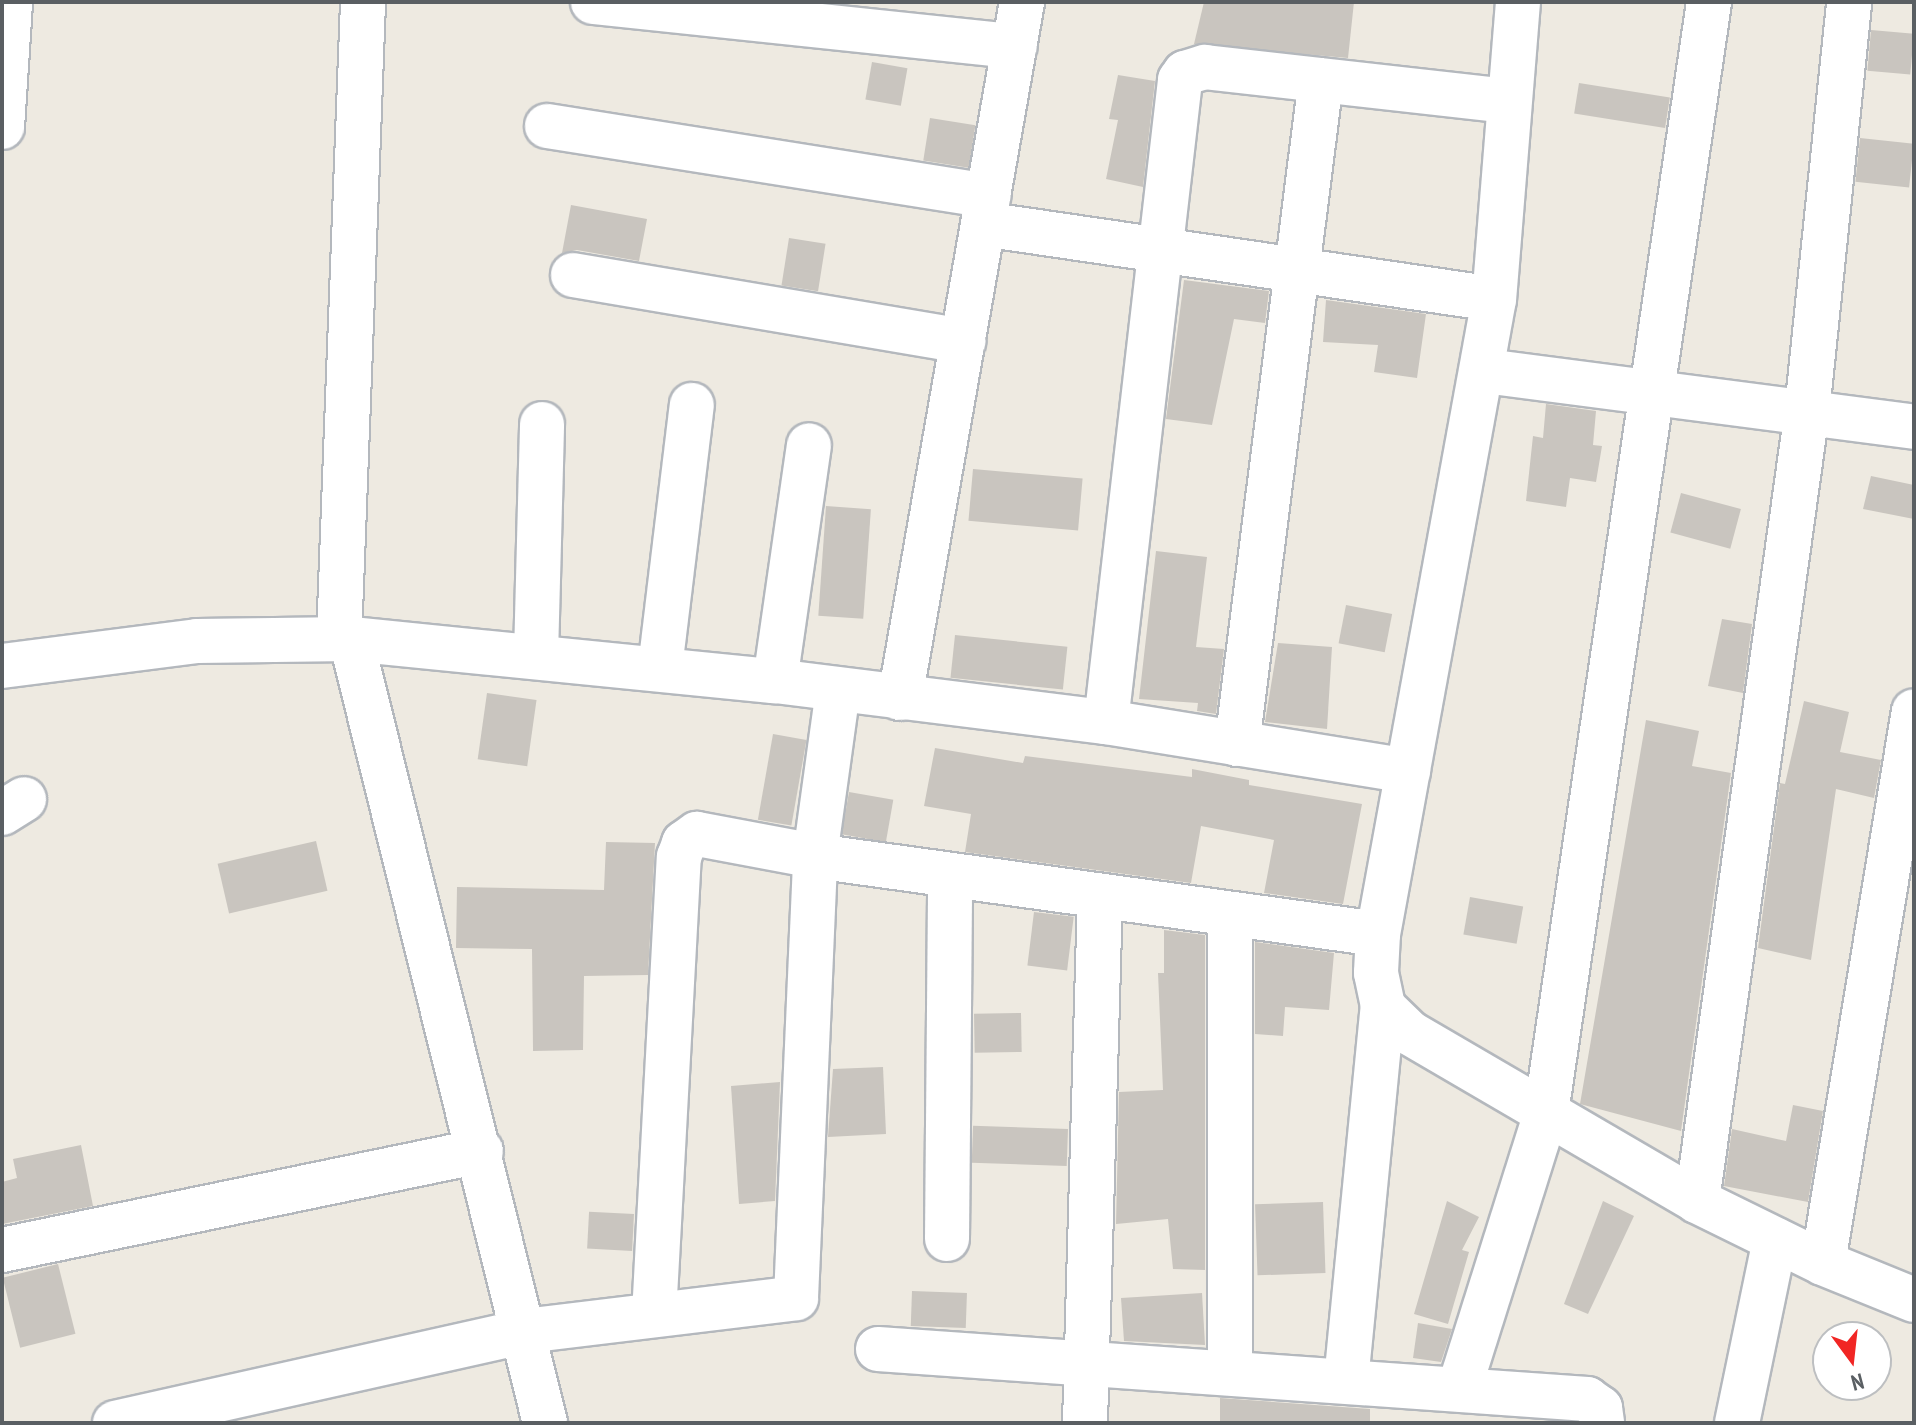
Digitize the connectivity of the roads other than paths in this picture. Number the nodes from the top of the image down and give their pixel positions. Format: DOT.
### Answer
graph roads {
  1 [pos="10,2"];
  2 [pos="363,2"];
  3 [pos="593,2"];
  4 [pos="1022,2"];
  5 [pos="1518,2"];
  6 [pos="1709,2"];
  7 [pos="1849,2"];
  8 [pos="683,7"];
  9 [pos="834,15"];
  10 [pos="1015,46"];
  11 [pos="1321,80"];
  12 [pos="1509,101"];
  13 [pos="547,126"];
  14 [pos="2,127"];
  15 [pos="986,210"];
  16 [pos="1160,250"];
  17 [pos="1297,269"];
  18 [pos="573,275"];
  19 [pos="1494,299"];
  20 [pos="963,341"];
  21 [pos="1485,371"];
  22 [pos="1651,393"];
  23 [pos="692,405"];
  24 [pos="1807,411"];
  25 [pos="542,424"];
  26 [pos="1914,427"];
  27 [pos="809,445"];
  28 [pos="345,639"];
  29 [pos="536,656"];
  30 [pos="2,666"];
  31 [pos="660,668"];
  32 [pos="775,681"];
  33 [pos="838,690"];
  34 [pos="900,698"];
  35 [pos="1914,711"];
  36 [pos="1106,722"];
  37 [pos="1237,744"];
  38 [pos="1408,771"];
  39 [pos="815,856"];
  40 [pos="950,875"];
  41 [pos="1100,896"];
  42 [pos="1230,914"];
  43 [pos="1378,934"];
  44 [pos="1383,1007"];
  45 [pos="1546,1113"];
  46 [pos="481,1151"];
  47 [pos="1697,1201"];
  48 [pos="947,1239"];
  49 [pos="1775,1240"];
  50 [pos="2,1250"];
  51 [pos="1823,1263"];
  52 [pos="1914,1300"];
  53 [pos="654,1315"];
  54 [pos="525,1331"];
  55 [pos="878,1349"];
  56 [pos="1086,1363"];
  57 [pos="1230,1373"];
  58 [pos="1346,1381"];
  59 [pos="1459,1389"];
  60 [pos="115,1423"];
  61 [pos="545,1423"];
  62 [pos="1085,1423"];
  63 [pos="1602,1423"];
  64 [pos="1737,1423"];
  1 -- 14 [label="street"];
  2 -- 28 [label="street"];
  3 -- 8 [label="street"];
  4 -- 10 [label="street"];
  5 -- 12 [label="street"];
  6 -- 22 [label="street"];
  7 -- 24 [label="street"];
  8 -- 9 [label="street"];
  9 -- 10 [label="street"];
  10 -- 15 [label="street"];
  11 -- 12 [label="street"];
  11 -- 16 [label="street"];
  11 -- 17 [label="street"];
  12 -- 19 [label="street"];
  13 -- 15 [label="street"];
  15 -- 16 [label="street"];
  15 -- 20 [label="street"];
  16 -- 17 [label="street"];
  16 -- 36 [label="street"];
  17 -- 19 [label="street"];
  17 -- 37 [label="street"];
  18 -- 20 [label="street"];
  19 -- 21 [label="street"];
  20 -- 34 [label="street"];
  21 -- 22 [label="street"];
  21 -- 38 [label="street"];
  22 -- 24 [label="street"];
  22 -- 45 [label="street"];
  23 -- 31 [label="street"];
  24 -- 26 [label="street"];
  24 -- 47 [label="street"];
  25 -- 29 [label="street"];
  27 -- 32 [label="street"];
  28 -- 29 [label="street"];
  28 -- 30 [label="street"];
  28 -- 46 [label="street"];
  29 -- 31 [label="street"];
  31 -- 32 [label="street"];
  32 -- 33 [label="street"];
  33 -- 34 [label="street"];
  33 -- 39 [label="street"];
  34 -- 36 [label="street"];
  35 -- 51 [label="street"];
  36 -- 37 [label="street"];
  37 -- 38 [label="street"];
  38 -- 43 [label="street"];
  39 -- 40 [label="street"];
  39 -- 53 [label="street"];
  39 -- 53 [label="street"];
  40 -- 41 [label="street"];
  40 -- 48 [label="street"];
  41 -- 42 [label="street"];
  41 -- 56 [label="street"];
  42 -- 43 [label="street"];
  42 -- 57 [label="street"];
  43 -- 44 [label="street"];
  44 -- 45 [label="street"];
  44 -- 58 [label="street"];
  45 -- 47 [label="street"];
  45 -- 59 [label="street"];
  46 -- 50 [label="street"];
  46 -- 54 [label="street"];
  47 -- 49 [label="street"];
  49 -- 51 [label="street"];
  49 -- 64 [label="street"];
  51 -- 52 [label="street"];
  53 -- 54 [label="street"];
  54 -- 60 [label="street"];
  54 -- 61 [label="street"];
  55 -- 56 [label="street"];
  56 -- 57 [label="street"];
  56 -- 62 [label="street"];
  57 -- 58 [label="street"];
  58 -- 59 [label="street"];
  59 -- 63 [label="street"];
}
